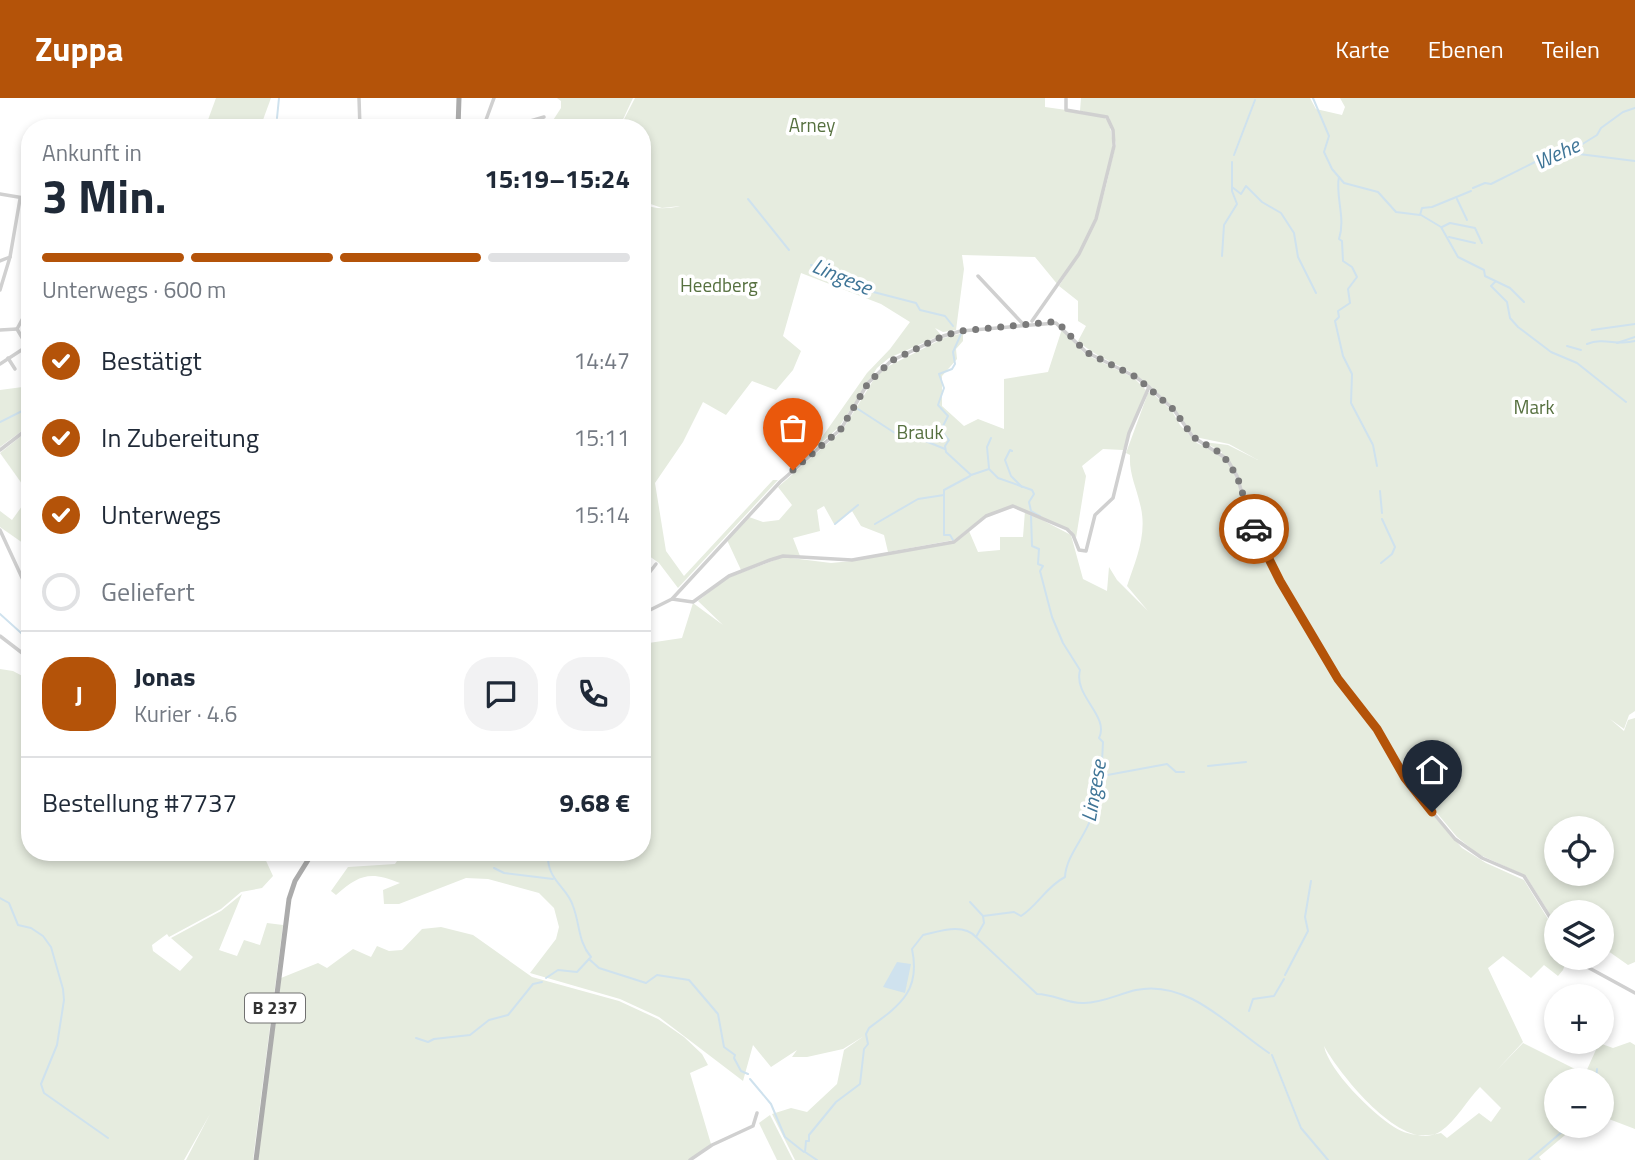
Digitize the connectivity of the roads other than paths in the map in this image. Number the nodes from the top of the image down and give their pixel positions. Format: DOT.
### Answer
graph roads {
  1 [pos="359,98"];
  2 [pos="459,98"];
  3 [pos="494,98"];
  4 [pos="1066,99"];
  5 [pos="544,117"];
  6 [pos="360,119"];
  7 [pos="458,119"];
  8 [pos="486,119"];
  9 [pos="537,119"];
  10 [pos="0,194"];
  11 [pos="20,200"];
  12 [pos="10,257"];
  13 [pos="0,261"];
  14 [pos="978,276"];
  15 [pos="0,290"];
  16 [pos="21,323"];
  17 [pos="1031,323"];
  18 [pos="1023,324"];
  19 [pos="18,329"];
  20 [pos="0,330"];
  21 [pos="21,335"];
  22 [pos="21,352"];
  23 [pos="8,358"];
  24 [pos="0,364"];
  25 [pos="15,369"];
  26 [pos="1149,387"];
  27 [pos="21,433"];
  28 [pos="0,450"];
  29 [pos="0,530"];
  30 [pos="656,564"];
  31 [pos="651,570"];
  32 [pos="21,576"];
  33 [pos="672,599"];
  34 [pos="651,610"];
  35 [pos="0,636"];
  36 [pos="21,652"];
  37 [pos="307,861"];
  38 [pos="1544,908"];
  39 [pos="1593,970"];
  40 [pos="1635,993"];
  41 [pos="757,1113"];
  42 [pos="256,1160"];
  43 [pos="690,1160"];
  1 -- 6 [label="street"];
  2 -- 7 [label="main road"];
  3 -- 8 [label="street"];
  4 -- 17 [label="street"];
  5 -- 9 [label="street"];
  10 -- 11 [label="street"];
  11 -- 12 [label="street"];
  12 -- 13 [label="street"];
  12 -- 15 [label="street"];
  14 -- 18 [label="street"];
  16 -- 19 [label="street"];
  17 -- 18 [label="street"];
  17 -- 26 [label="street"];
  18 -- 33 [label="street"];
  19 -- 20 [label="street"];
  19 -- 21 [label="street"];
  22 -- 23 [label="street"];
  23 -- 24 [label="street"];
  23 -- 25 [label="street"];
  26 -- 33 [label="street"];
  26 -- 38 [label="street"];
  27 -- 28 [label="street"];
  29 -- 32 [label="street"];
  30 -- 31 [label="street"];
  33 -- 34 [label="street"];
  35 -- 36 [label="street"];
  37 -- 42 [label="main road, B 237"];
  39 -- 40 [label="street"];
  41 -- 43 [label="street"];
}
